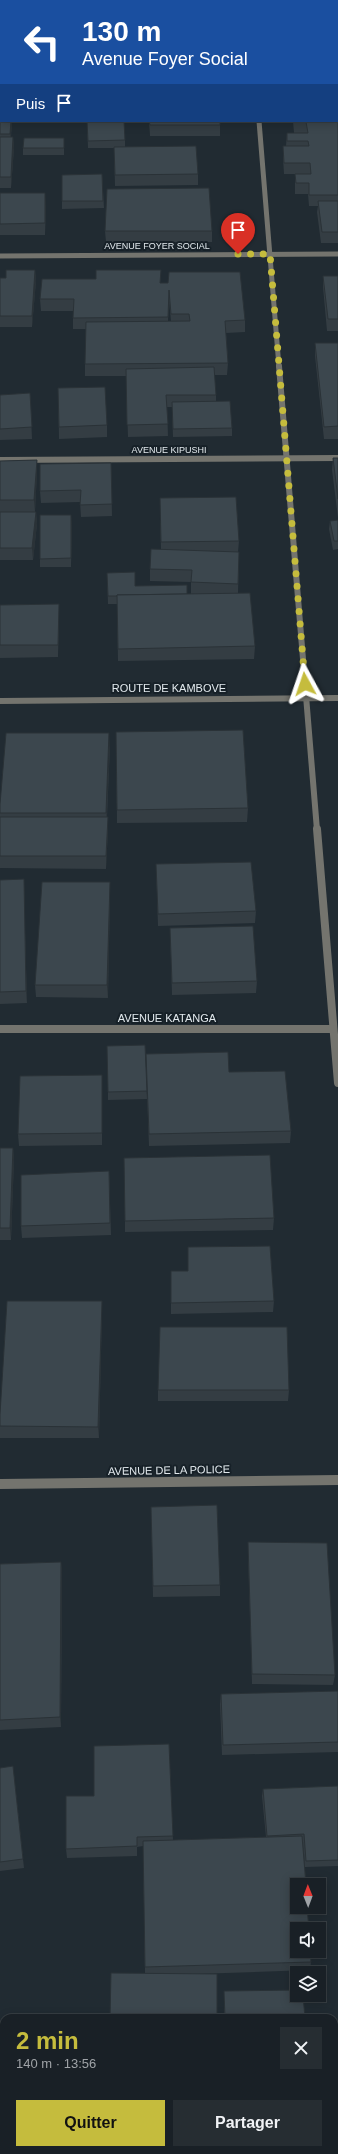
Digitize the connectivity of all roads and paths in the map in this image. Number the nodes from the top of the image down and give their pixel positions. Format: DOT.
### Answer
graph roads {
  1 [pos="259,122"];
  2 [pos="270,254"];
  3 [pos="338,254"];
  4 [pos="0,256"];
  5 [pos="286,458"];
  6 [pos="338,458"];
  7 [pos="0,460"];
  8 [pos="338,698"];
  9 [pos="306,699"];
  10 [pos="0,700"];
  11 [pos="334,1028"];
  12 [pos="0,1029"];
  13 [pos="338,1083"];
  14 [pos="338,1480"];
  15 [pos="0,1484"];
  1 -- 2 [label="street"];
  2 -- 3 [label="street, AVENUE FOYER SOCIAL"];
  2 -- 4 [label="street, AVENUE FOYER SOCIAL"];
  2 -- 5 [label="street"];
  5 -- 6 [label="street, AVENUE KIPUSHI"];
  5 -- 7 [label="street, AVENUE KIPUSHI"];
  5 -- 9 [label="street"];
  8 -- 9 [label="street, ROUTE DE KAMBOVE"];
  9 -- 10 [label="street, ROUTE DE KAMBOVE"];
  9 -- 11 [label="street"];
  11 -- 12 [label="street, AVENUE KATANGA"];
  11 -- 13 [label="street"];
  14 -- 15 [label="street, AVENUE DE LA POLICE"];
}
